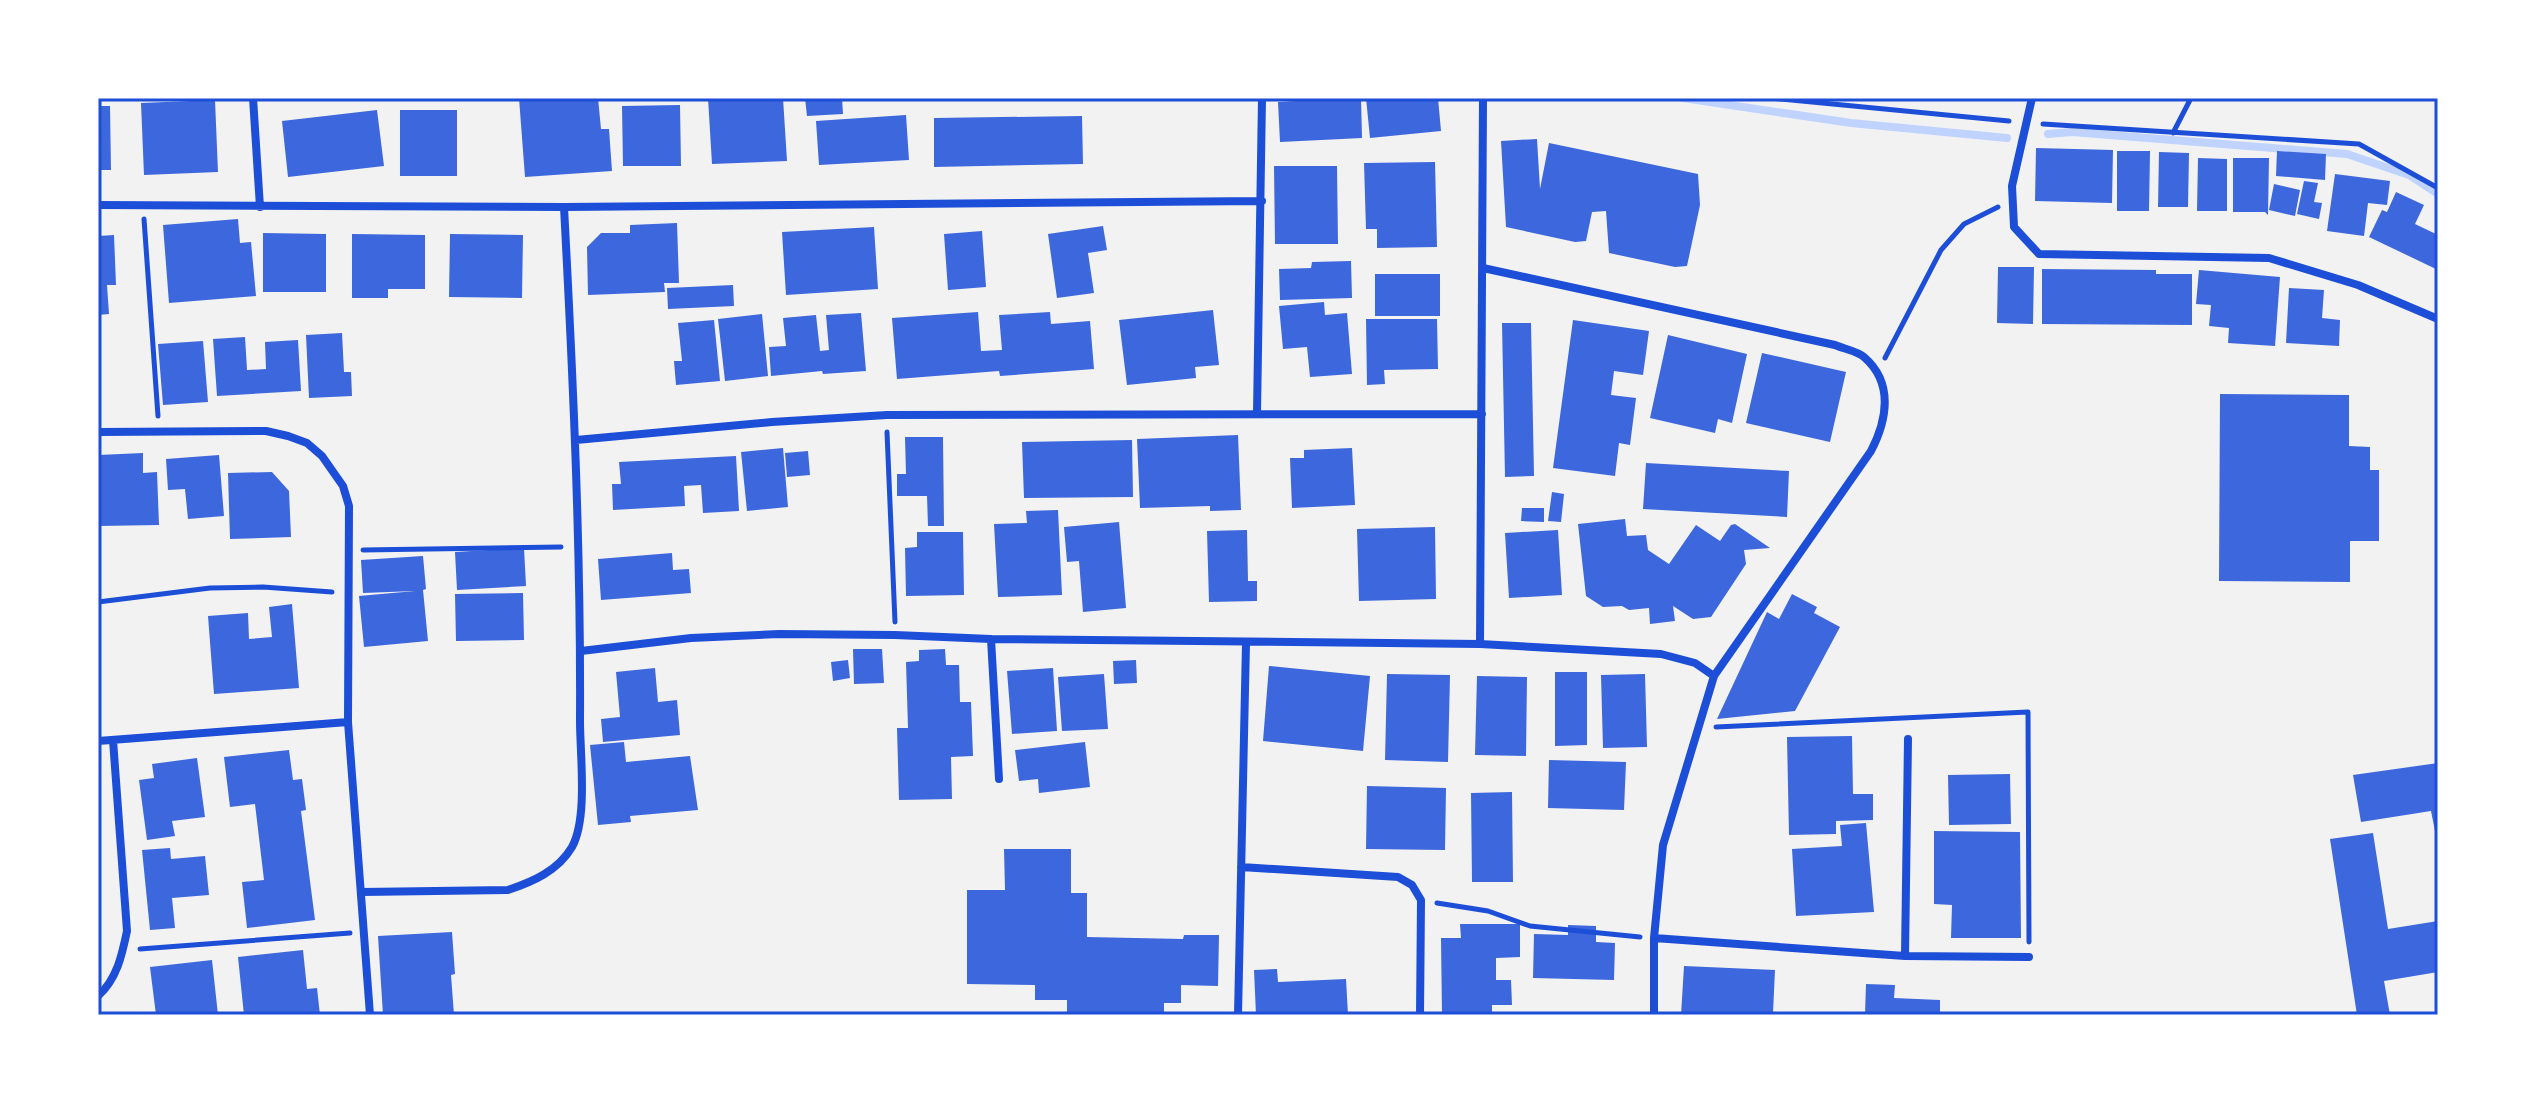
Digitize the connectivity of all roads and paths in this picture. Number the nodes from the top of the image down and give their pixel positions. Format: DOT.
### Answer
graph roads {
  1 [pos="253,98"];
  2 [pos="1262,98"];
  3 [pos="1483,98"];
  4 [pos="1771,98"];
  5 [pos="2032,98"];
  6 [pos="2191,98"];
  7 [pos="2026,123"];
  8 [pos="2173,133"];
  9 [pos="2438,188"];
  10 [pos="2013,199"];
  11 [pos="1262,201"];
  12 [pos="98,205"];
  13 [pos="143,206"];
  14 [pos="260,207"];
  15 [pos="564,207"];
  16 [pos="1483,268"];
  17 [pos="2438,319"];
  18 [pos="1878,373"];
  19 [pos="1257,413"];
  20 [pos="1482,414"];
  21 [pos="887,415"];
  22 [pos="159,431"];
  23 [pos="98,432"];
  24 [pos="576,440"];
  25 [pos="578,546"];
  26 [pos="349,551"];
  27 [pos="349,593"];
  28 [pos="98,602"];
  29 [pos="895,635"];
  30 [pos="991,639"];
  31 [pos="1246,643"];
  32 [pos="1480,644"];
  33 [pos="581,651"];
  34 [pos="1714,676"];
  35 [pos="348,722"];
  36 [pos="1699,727"];
  37 [pos="1908,739"];
  38 [pos="113,740"];
  39 [pos="98,741"];
  40 [pos="999,779"];
  41 [pos="1241,867"];
  42 [pos="362,892"];
  43 [pos="1421,900"];
  44 [pos="364,932"];
  45 [pos="1654,938"];
  46 [pos="123,950"];
  47 [pos="1905,956"];
  48 [pos="2029,957"];
  49 [pos="98,996"];
  50 [pos="370,1015"];
  51 [pos="1238,1015"];
  52 [pos="1420,1015"];
  53 [pos="1654,1015"];
  1 -- 14 [label="street"];
  2 -- 11 [label="street"];
  3 -- 16 [label="street"];
  4 -- 7 [label="path"];
  5 -- 7 [label="street"];
  6 -- 8 [label="path"];
  7 -- 8 [label="path"];
  7 -- 10 [label="street"];
  8 -- 9 [label="path"];
  10 -- 17 [label="street"];
  10 -- 18 [label="path"];
  11 -- 15 [label="street"];
  11 -- 19 [label="street"];
  12 -- 13 [label="street"];
  13 -- 14 [label="street"];
  13 -- 22 [label="path"];
  14 -- 15 [label="street"];
  15 -- 24 [label="street"];
  16 -- 18 [label="street"];
  16 -- 20 [label="street"];
  18 -- 34 [label="street"];
  19 -- 20 [label="street"];
  19 -- 21 [label="street"];
  20 -- 32 [label="street"];
  21 -- 24 [label="street"];
  21 -- 29 [label="path"];
  22 -- 23 [label="street"];
  22 -- 26 [label="street"];
  24 -- 25 [label="street"];
  25 -- 26 [label="path"];
  25 -- 33 [label="street"];
  26 -- 27 [label="street"];
  27 -- 28 [label="path"];
  27 -- 35 [label="street"];
  29 -- 30 [label="street"];
  29 -- 33 [label="street"];
  30 -- 31 [label="street"];
  30 -- 40 [label="street"];
  31 -- 32 [label="street"];
  31 -- 41 [label="street"];
  32 -- 34 [label="street"];
  33 -- 42 [label="street"];
  34 -- 36 [label="street"];
  35 -- 38 [label="street"];
  35 -- 42 [label="street"];
  36 -- 45 [label="street"];
  36 -- 48 [label="path"];
  37 -- 47 [label="street"];
  38 -- 39 [label="street"];
  38 -- 46 [label="street"];
  41 -- 43 [label="street"];
  41 -- 51 [label="street"];
  42 -- 44 [label="street"];
  43 -- 45 [label="path"];
  43 -- 52 [label="street"];
  44 -- 46 [label="path"];
  44 -- 50 [label="street"];
  45 -- 47 [label="street"];
  45 -- 53 [label="street"];
  46 -- 49 [label="street"];
  47 -- 48 [label="street"];
}
